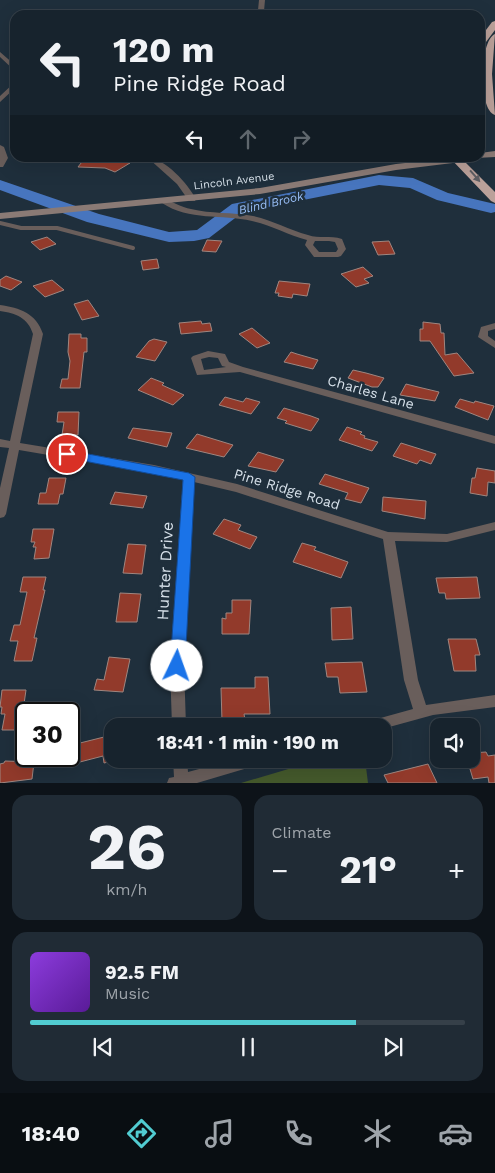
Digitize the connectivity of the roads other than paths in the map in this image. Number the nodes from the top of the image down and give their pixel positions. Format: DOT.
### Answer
graph roads {
  1 [pos="495,24"];
  2 [pos="485,37"];
  3 [pos="495,38"];
  4 [pos="0,54"];
  5 [pos="10,63"];
  6 [pos="10,89"];
  7 [pos="0,100"];
  8 [pos="495,112"];
  9 [pos="0,147"];
  10 [pos="157,162"];
  11 [pos="432,162"];
  12 [pos="463,162"];
  13 [pos="0,165"];
  14 [pos="493,197"];
  15 [pos="192,199"];
  16 [pos="165,202"];
  17 [pos="0,216"];
  18 [pos="0,223"];
  19 [pos="312,239"];
  20 [pos="133,248"];
  21 [pos="0,308"];
  22 [pos="495,326"];
  23 [pos="495,345"];
  24 [pos="240,369"];
  25 [pos="495,440"];
  26 [pos="0,443"];
  27 [pos="14,446"];
  28 [pos="189,477"];
  29 [pos="0,514"];
  30 [pos="495,526"];
  31 [pos="388,536"];
  32 [pos="495,701"];
  33 [pos="421,712"];
  34 [pos="179,718"];
  35 [pos="392,720"];
  36 [pos="179,768"];
  37 [pos="226,768"];
  38 [pos="177,782"];
  1 -- 2 [label="highway"];
  3 -- 8 [label="highway"];
  4 -- 5 [label="street"];
  6 -- 7 [label="street"];
  9 -- 13 [label="street"];
  10 -- 15 [label="street"];
  11 -- 15 [label="street, Lincoln Avenue"];
  12 -- 14 [label="highway, one-way"];
  15 -- 16 [label="street, Lincoln Avenue"];
  16 -- 17 [label="street, Lincoln Avenue"];
  16 -- 19 [label="street"];
  18 -- 20 [label="lane"];
  21 -- 27 [label="street"];
  22 -- 23 [label="street"];
  24 -- 25 [label="street, Charles Lane"];
  26 -- 27 [label="street, Pine Ridge Road"];
  27 -- 28 [label="street, Pine Ridge Road"];
  27 -- 29 [label="street"];
  28 -- 31 [label="street, Pine Ridge Road"];
  28 -- 34 [label="street, Hunter Drive"];
  30 -- 31 [label="street, Pine Ridge Road"];
  31 -- 33 [label="street"];
  32 -- 33 [label="street"];
  33 -- 35 [label="street"];
  36 -- 38 [label="street"];
  37 -- 38 [label="street"];
}
